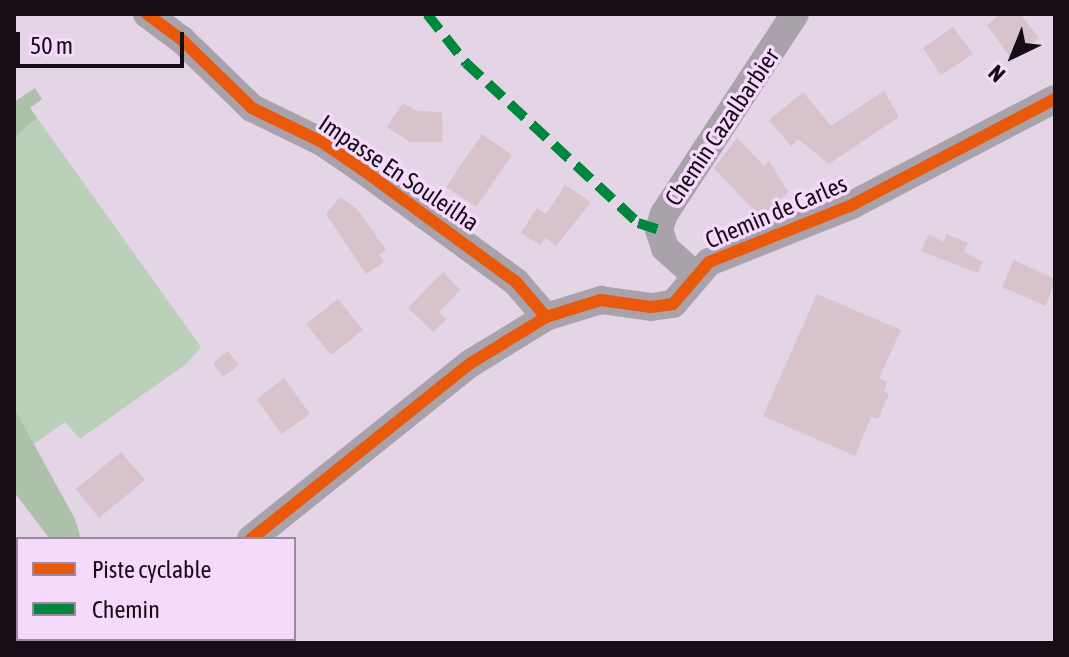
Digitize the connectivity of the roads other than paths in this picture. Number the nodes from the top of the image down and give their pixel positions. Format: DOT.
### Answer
graph roads {
  1 [pos="147,14"];
  2 [pos="795,14"];
  3 [pos="1055,99"];
  4 [pos="696,276"];
  5 [pos="546,317"];
  6 [pos="254,537"];
  1 -- 5 [label="street, Impasse En Souleilha"];
  2 -- 4 [label="street, Chemin Cazalbarbier"];
  3 -- 4 [label="street, Chemin de Carles"];
  4 -- 5 [label="street, Chemin de Carles"];
  5 -- 6 [label="street, Chemin de Carles"];
}
